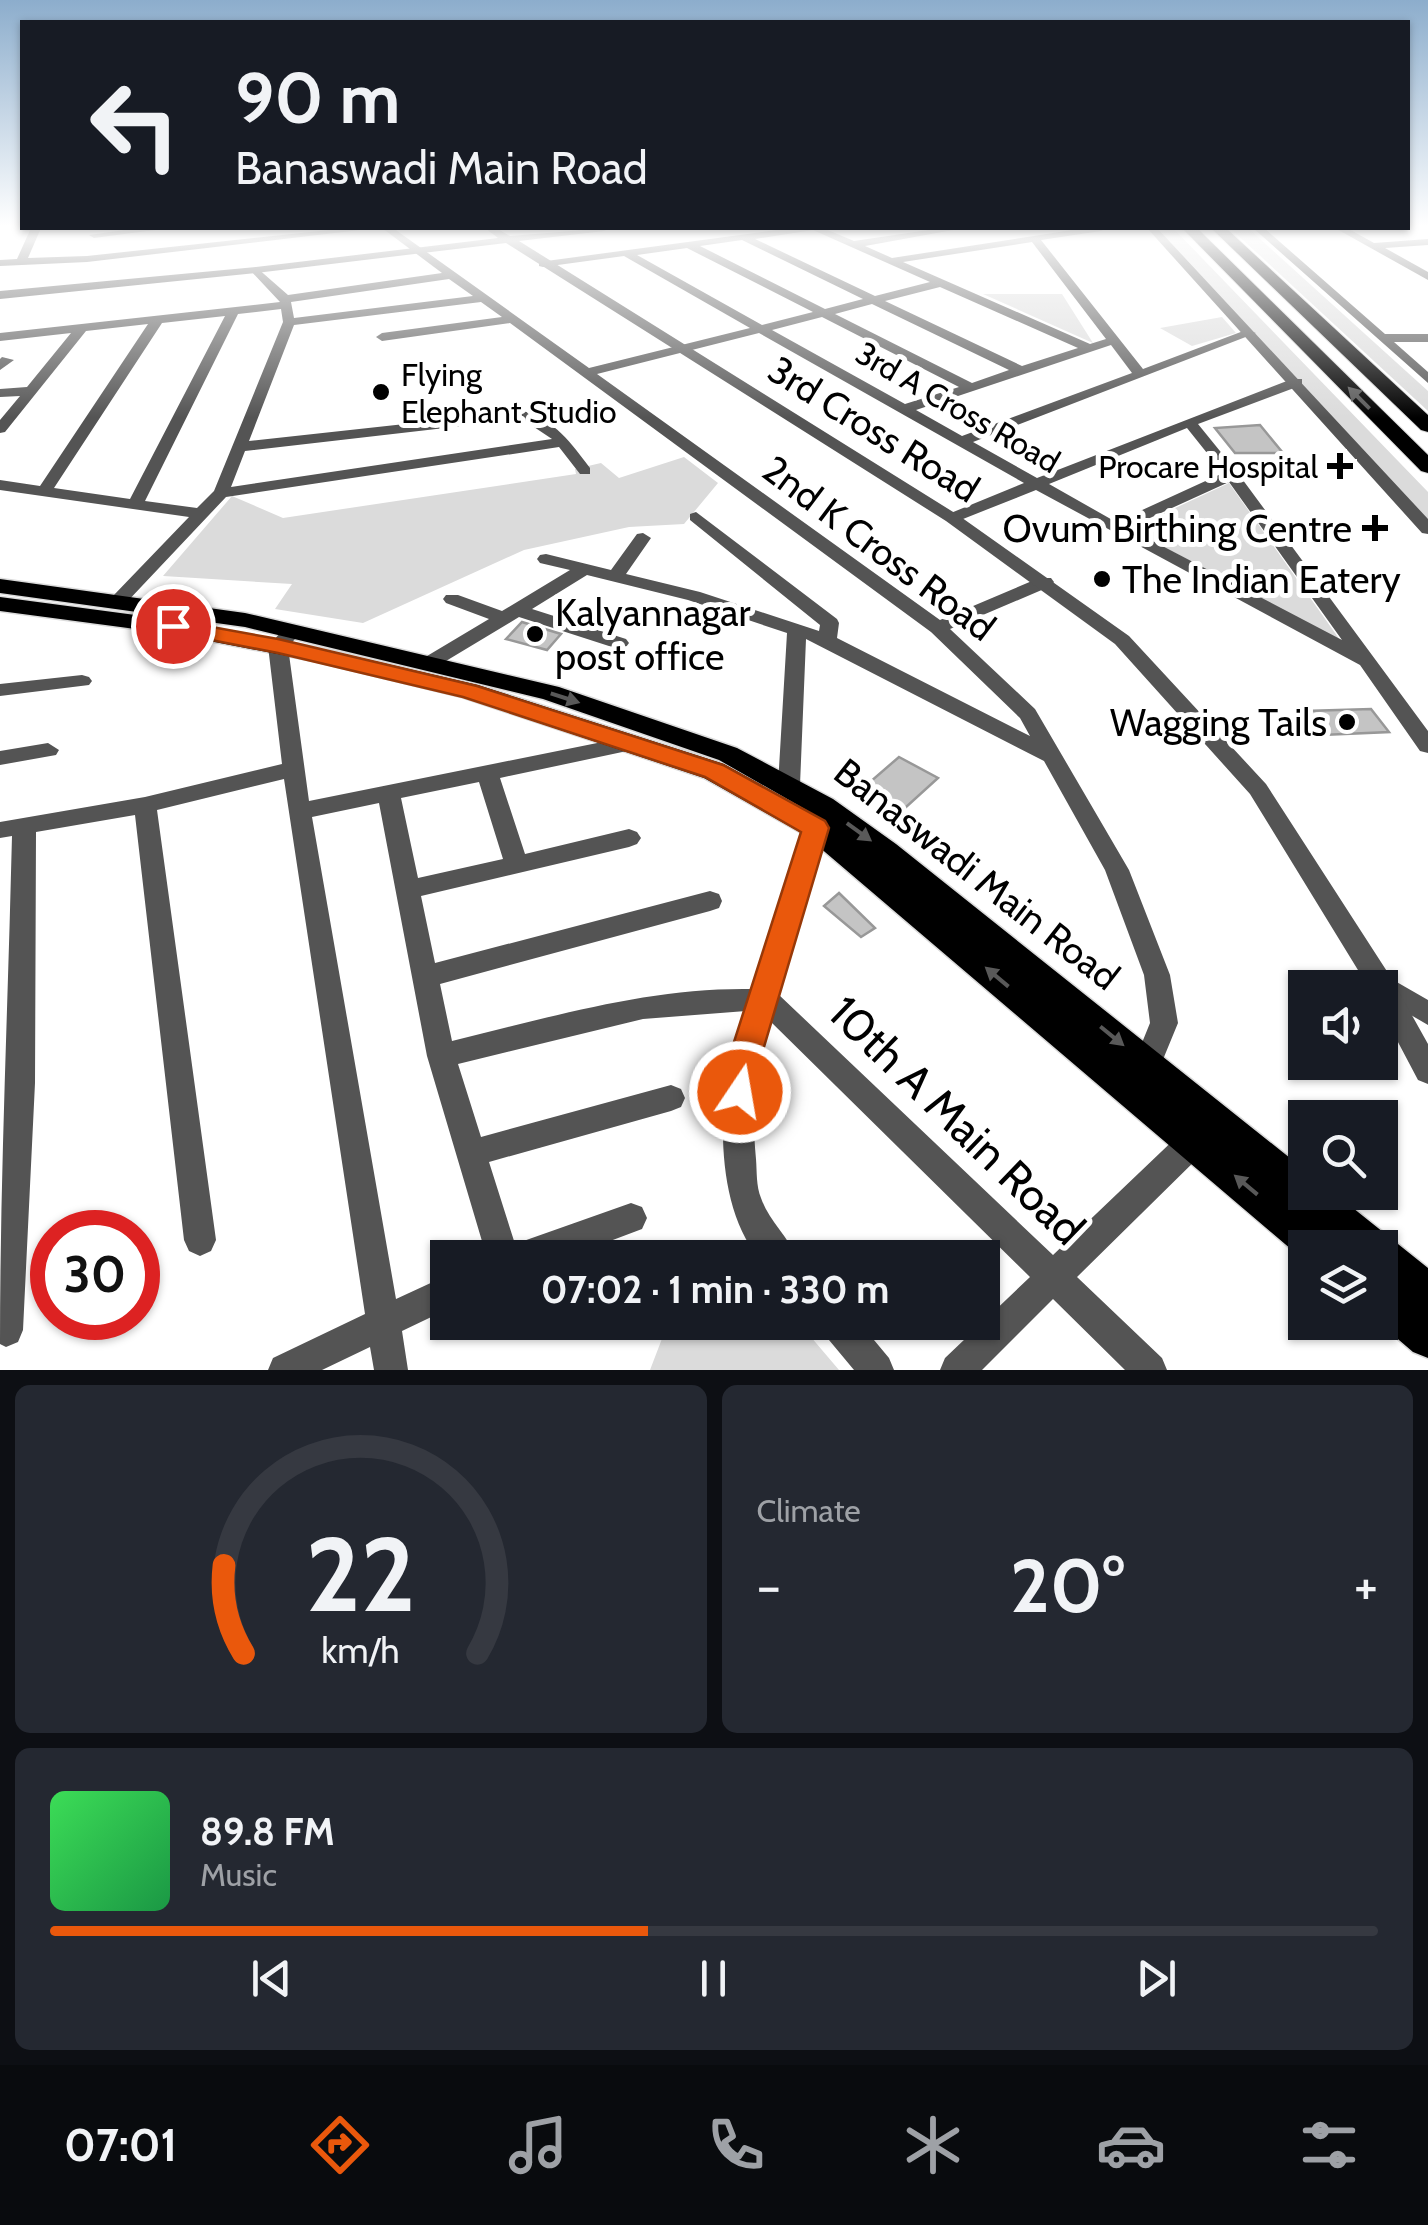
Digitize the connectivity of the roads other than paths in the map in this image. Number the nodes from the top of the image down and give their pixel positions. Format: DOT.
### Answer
graph roads {
  1 [pos="52,290"];
  2 [pos="272,290"];
  3 [pos="380,290"];
  4 [pos="471,290"];
  5 [pos="585,290"];
  6 [pos="692,290"];
  7 [pos="779,290"];
  8 [pos="860,290"];
  9 [pos="911,290"];
  10 [pos="957,290"];
  11 [pos="1075,290"];
  12 [pos="1210,290"];
  13 [pos="1251,290"];
  14 [pos="1284,290"];
  15 [pos="1328,290"];
  16 [pos="0,295"];
  17 [pos="482,298"];
  18 [pos="877,298"];
  19 [pos="287,309"];
  20 [pos="233,312"];
  21 [pos="822,312"];
  22 [pos="512,319"];
  23 [pos="156,322"];
  24 [pos="81,329"];
  25 [pos="762,329"];
  26 [pos="1250,333"];
  27 [pos="0,337"];
  28 [pos="382,337"];
  29 [pos="1383,338"];
  30 [pos="1428,338"];
  31 [pos="1114,340"];
  32 [pos="1089,348"];
  33 [pos="681,350"];
  34 [pos="1021,370"];
  35 [pos="586,374"];
  36 [pos="1140,374"];
  37 [pos="1428,379"];
  38 [pos="1297,382"];
  39 [pos="970,388"];
  40 [pos="31,391"];
  41 [pos="0,393"];
  42 [pos="908,408"];
  43 [pos="1190,423"];
  44 [pos="1428,426"];
  45 [pos="0,429"];
  46 [pos="962,440"];
  47 [pos="563,442"];
  48 [pos="238,447"];
  49 [pos="1428,467"];
  50 [pos="585,471"];
  51 [pos="1232,475"];
  52 [pos="1038,484"];
  53 [pos="0,485"];
  54 [pos="44,491"];
  55 [pos="222,493"];
  56 [pos="135,504"];
  57 [pos="204,514"];
  58 [pos="696,517"];
  59 [pos="952,518"];
  60 [pos="1116,528"];
  61 [pos="1428,529"];
  62 [pos="644,538"];
  63 [pos="546,560"];
  64 [pos="584,569"];
  65 [pos="615,576"];
  66 [pos="1046,582"];
  67 [pos="0,586"];
  68 [pos="452,599"];
  69 [pos="119,600"];
  70 [pos="0,604"];
  71 [pos="510,614"];
  72 [pos="938,628"];
  73 [pos="797,629"];
  74 [pos="285,639"];
  75 [pos="827,640"];
  76 [pos="619,643"];
  77 [pos="428,663"];
  78 [pos="1370,664"];
  79 [pos="82,681"];
  80 [pos="0,690"];
  81 [pos="627,744"];
  82 [pos="1428,746"];
  83 [pos="48,750"];
  84 [pos="0,758"];
  85 [pos="1057,759"];
  86 [pos="293,769"];
  87 [pos="488,776"];
  88 [pos="788,785"];
  89 [pos="389,796"];
  90 [pos="145,805"];
  91 [pos="300,811"];
  92 [pos="819,817"];
  93 [pos="12,828"];
  94 [pos="629,838"];
  95 [pos="516,866"];
  96 [pos="11,876"];
  97 [pos="408,890"];
  98 [pos="710,901"];
  99 [pos="1372,970"];
  100 [pos="424,977"];
  101 [pos="1398,995"];
  102 [pos="766,1000"];
  103 [pos="1428,1014"];
  104 [pos="1398,1015"];
  105 [pos="441,1056"];
  106 [pos="1147,1065"];
  107 [pos="1428,1071"];
  108 [pos="10,1087"];
  109 [pos="671,1098"];
  110 [pos="1194,1141"];
  111 [pos="472,1153"];
  112 [pos="631,1218"];
  113 [pos="1300,1230"];
  114 [pos="1349,1230"];
  115 [pos="200,1240"];
  116 [pos="499,1240"];
  117 [pos="570,1240"];
  118 [pos="766,1240"];
  119 [pos="1398,1270"];
  120 [pos="1055,1275"];
  121 [pos="1428,1294"];
  122 [pos="430,1300"];
  123 [pos="1398,1312"];
  124 [pos="382,1323"];
  125 [pos="6,1330"];
  126 [pos="1428,1337"];
  127 [pos="851,1340"];
  128 [pos="284,1370"];
  129 [pos="391,1370"];
  130 [pos="877,1370"];
  131 [pos="957,1370"];
  132 [pos="1150,1370"];
  1 -- 16 [label="street"];
  2 -- 19 [label="street"];
  3 -- 19 [label="street"];
  4 -- 17 [label="street, 2nd K Cross Road"];
  5 -- 33 [label="street, 3rd Cross Road"];
  6 -- 25 [label="street, 3rd A Cross Road"];
  7 -- 21 [label="street"];
  8 -- 18 [label="street"];
  9 -- 18 [label="street"];
  10 -- 32 [label="street"];
  11 -- 31 [label="street"];
  12 -- 26 [label="street"];
  49 -- 13 [label="highway, one-way"];
  14 -- 44 [label="highway"];
  15 -- 29 [label="street"];
  17 -- 19 [label="street"];
  17 -- 22 [label="street, 2nd K Cross Road"];
  18 -- 21 [label="street"];
  18 -- 34 [label="street"];
  19 -- 20 [label="street"];
  19 -- 48 [label="street"];
  20 -- 23 [label="street"];
  20 -- 56 [label="street"];
  21 -- 25 [label="street"];
  21 -- 39 [label="street"];
  22 -- 28 [label="street"];
  22 -- 35 [label="street, 2nd K Cross Road"];
  23 -- 24 [label="street"];
  23 -- 54 [label="street"];
  24 -- 27 [label="street"];
  24 -- 40 [label="street"];
  25 -- 33 [label="street"];
  25 -- 42 [label="street, 3rd A Cross Road"];
  26 -- 36 [label="street"];
  26 -- 38 [label="street"];
  29 -- 30 [label="street"];
  29 -- 37 [label="street"];
  31 -- 32 [label="street"];
  31 -- 36 [label="street"];
  32 -- 34 [label="street"];
  33 -- 35 [label="street"];
  33 -- 59 [label="street, 3rd Cross Road"];
  34 -- 39 [label="street"];
  35 -- 72 [label="street, 2nd K Cross Road"];
  36 -- 46 [label="street"];
  38 -- 43 [label="street"];
  38 -- 61 [label="street"];
  39 -- 42 [label="street"];
  40 -- 41 [label="street"];
  40 -- 45 [label="street"];
  42 -- 46 [label="street, 3rd A Cross Road"];
  43 -- 51 [label="street"];
  43 -- 52 [label="street"];
  46 -- 52 [label="street, 3rd A Cross Road"];
  47 -- 48 [label="street"];
  47 -- 50 [label="street"];
  47 -- 55 [label="street"];
  48 -- 55 [label="street"];
  51 -- 60 [label="street"];
  51 -- 78 [label="street"];
  52 -- 59 [label="street"];
  52 -- 60 [label="street, 3rd A Cross Road"];
  53 -- 54 [label="street"];
  54 -- 56 [label="street"];
  55 -- 57 [label="street"];
  56 -- 57 [label="street"];
  57 -- 69 [label="street"];
  58 -- 75 [label="street"];
  59 -- 66 [label="street, 3rd Cross Road"];
  60 -- 78 [label="street, 3rd A Cross Road"];
  62 -- 65 [label="street"];
  63 -- 64 [label="street"];
  64 -- 65 [label="street"];
  64 -- 71 [label="street"];
  65 -- 73 [label="street"];
  66 -- 72 [label="street"];
  66 -- 99 [label="street, 3rd Cross Road"];
  67 -- 69 [label="main road, Banaswadi Main Road"];
  68 -- 71 [label="street"];
  69 -- 74 [label="main road, Banaswadi Main Road"];
  70 -- 74 [label="main road, Banaswadi Main Road"];
  71 -- 76 [label="street"];
  71 -- 77 [label="street"];
  72 -- 85 [label="street, 2nd K Cross Road"];
  73 -- 75 [label="street"];
  73 -- 88 [label="street"];
  74 -- 77 [label="main road, Banaswadi Main Road"];
  74 -- 81 [label="main road, Banaswadi Main Road"];
  74 -- 86 [label="street"];
  75 -- 85 [label="street"];
  77 -- 88 [label="main road, Banaswadi Main Road, one-way"];
  78 -- 82 [label="street"];
  79 -- 80 [label="street"];
  81 -- 87 [label="street"];
  81 -- 92 [label="main road, Banaswadi Main Road"];
  83 -- 84 [label="street"];
  85 -- 106 [label="street, 2nd K Cross Road"];
  86 -- 90 [label="street"];
  86 -- 91 [label="street"];
  87 -- 89 [label="street"];
  87 -- 95 [label="street"];
  88 -- 92 [label="main road, Banaswadi Main Road"];
  89 -- 91 [label="street"];
  89 -- 97 [label="street"];
  90 -- 93 [label="street"];
  90 -- 115 [label="street"];
  91 -- 124 [label="street"];
  92 -- 102 [label="street"];
  92 -- 106 [label="main road, Banaswadi Main Road, one-way"];
  110 -- 92 [label="main road, Banaswadi Main Road, one-way"];
  93 -- 96 [label="street"];
  94 -- 95 [label="street"];
  95 -- 97 [label="street"];
  96 -- 108 [label="street"];
  97 -- 100 [label="street"];
  98 -- 100 [label="street"];
  100 -- 105 [label="street"];
  101 -- 103 [label="street"];
  102 -- 105 [label="street"];
  102 -- 118 [label="street"];
  102 -- 120 [label="street, 10th A Main Road"];
  104 -- 107 [label="street, 3rd Cross Road"];
  105 -- 111 [label="street"];
  106 -- 114 [label="main road, Banaswadi Main Road"];
  108 -- 125 [label="street"];
  109 -- 111 [label="street"];
  113 -- 110 [label="main road, Banaswadi Main Road, one-way"];
  110 -- 120 [label="street"];
  111 -- 116 [label="street"];
  112 -- 117 [label="street"];
  119 -- 121 [label="main road"];
  120 -- 131 [label="street"];
  120 -- 132 [label="street, 10th A Main Road"];
  122 -- 124 [label="street"];
  123 -- 126 [label="main road"];
  124 -- 128 [label="street"];
  124 -- 129 [label="street"];
  127 -- 130 [label="street"];
}
